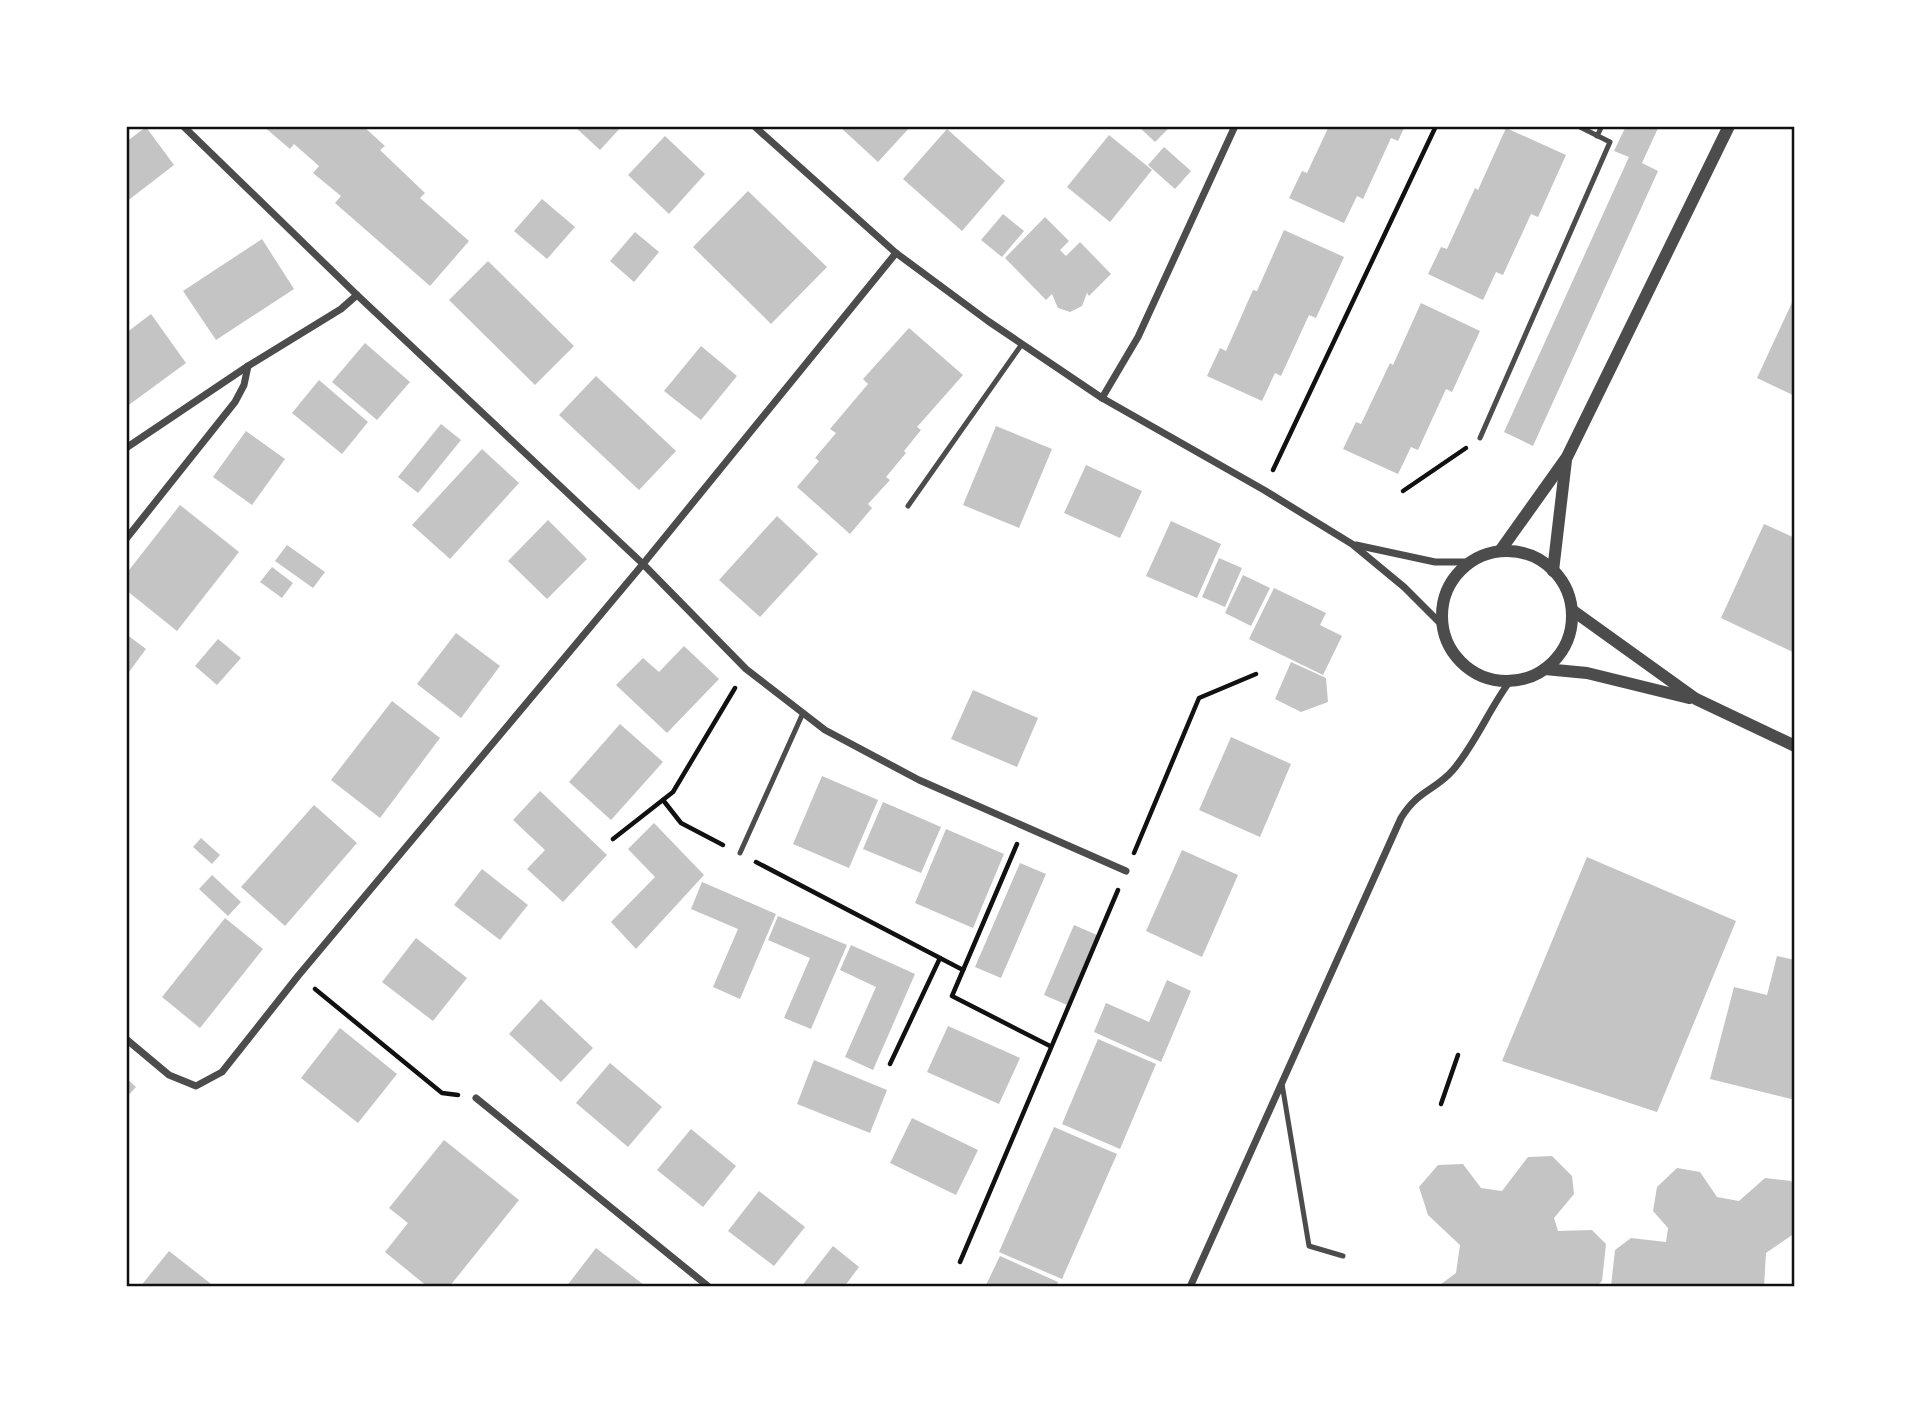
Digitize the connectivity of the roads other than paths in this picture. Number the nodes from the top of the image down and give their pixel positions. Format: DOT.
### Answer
graph roads {
  1 [pos="183,126"];
  2 [pos="754,126"];
  3 [pos="1235,126"];
  4 [pos="1578,126"];
  5 [pos="1602,126"];
  6 [pos="1729,126"];
  7 [pos="1597,136"];
  8 [pos="896,253"];
  9 [pos="357,295"];
  10 [pos="1022,344"];
  11 [pos="248,366"];
  12 [pos="1102,398"];
  13 [pos="1480,438"];
  14 [pos="126,448"];
  15 [pos="1567,457"];
  16 [pos="908,506"];
  17 [pos="126,539"];
  18 [pos="1352,544"];
  19 [pos="1500,551"];
  20 [pos="1471,562"];
  21 [pos="643,565"];
  22 [pos="1553,571"];
  23 [pos="1572,610"];
  24 [pos="1442,625"];
  25 [pos="1545,669"];
  26 [pos="1510,681"];
  27 [pos="1696,699"];
  28 [pos="803,713"];
  29 [pos="1795,746"];
  30 [pos="740,853"];
  31 [pos="1126,871"];
  32 [pos="126,1039"];
  33 [pos="1282,1082"];
  34 [pos="476,1098"];
  35 [pos="1343,1256"];
  36 [pos="709,1287"];
  37 [pos="1190,1287"];
  1 -- 9 [label="street"];
  2 -- 8 [label="street"];
  3 -- 12 [label="street"];
  4 -- 7 [label="lane"];
  5 -- 7 [label="lane"];
  6 -- 15 [label="street"];
  7 -- 13 [label="lane"];
  8 -- 10 [label="street"];
  8 -- 21 [label="street"];
  9 -- 11 [label="street"];
  9 -- 21 [label="street"];
  10 -- 12 [label="street"];
  10 -- 16 [label="lane"];
  11 -- 14 [label="street"];
  11 -- 17 [label="street"];
  12 -- 18 [label="street"];
  15 -- 19 [label="street"];
  15 -- 22 [label="street"];
  18 -- 20 [label="street"];
  18 -- 24 [label="street"];
  19 -- 20 [label="street"];
  19 -- 22 [label="street"];
  20 -- 24 [label="street"];
  21 -- 28 [label="street"];
  21 -- 32 [label="street"];
  22 -- 23 [label="street"];
  23 -- 25 [label="street"];
  23 -- 27 [label="street"];
  24 -- 26 [label="street"];
  25 -- 26 [label="street"];
  25 -- 27 [label="street"];
  26 -- 33 [label="street"];
  27 -- 29 [label="street"];
  28 -- 30 [label="lane"];
  28 -- 31 [label="street"];
  33 -- 35 [label="lane"];
  33 -- 37 [label="street"];
  34 -- 36 [label="street"];
}
